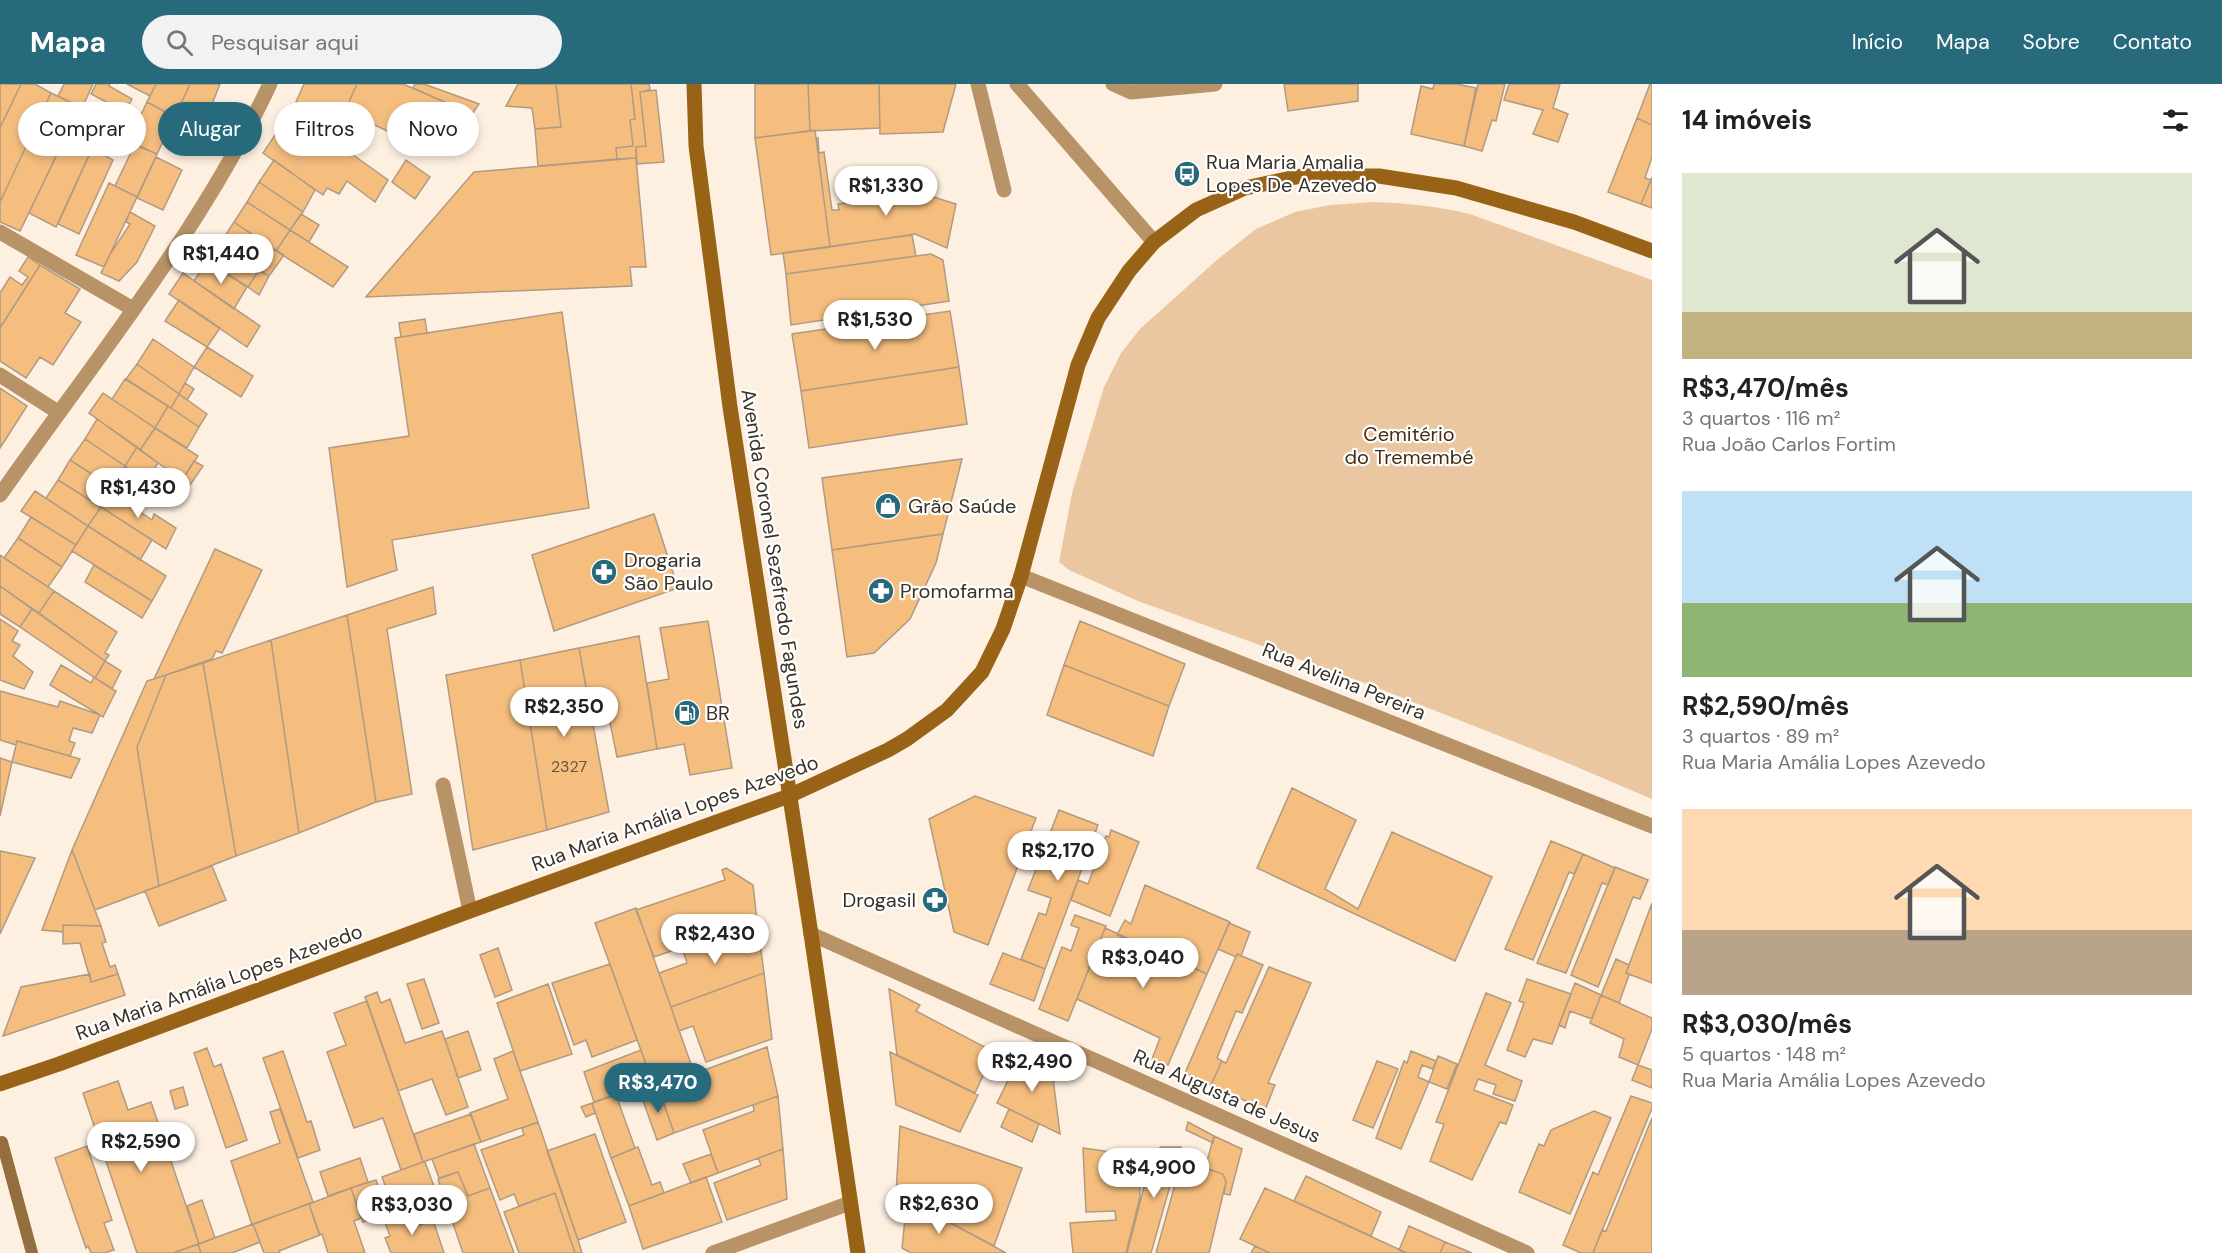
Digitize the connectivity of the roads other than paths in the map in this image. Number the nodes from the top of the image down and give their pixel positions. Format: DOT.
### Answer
graph roads {
  1 [pos="270,84"];
  2 [pos="694,84"];
  3 [pos="978,84"];
  4 [pos="1017,84"];
  5 [pos="1113,84"];
  6 [pos="1215,84"];
  7 [pos="1004,190"];
  8 [pos="0,232"];
  9 [pos="1154,242"];
  10 [pos="1652,251"];
  11 [pos="133,309"];
  12 [pos="0,375"];
  13 [pos="58,412"];
  14 [pos="0,495"];
  15 [pos="1021,576"];
  16 [pos="442,785"];
  17 [pos="789,796"];
  18 [pos="1652,826"];
  19 [pos="470,911"];
  20 [pos="812,933"];
  21 [pos="0,1084"];
  22 [pos="850,1203"];
  23 [pos="713,1253"];
  24 [pos="858,1253"];
  25 [pos="1527,1253"];
  1 -- 11 [label="street"];
  2 -- 17 [label="main road, Avenida Coronel Sezefredo Fagundes"];
  3 -- 7 [label="street"];
  4 -- 9 [label="street"];
  5 -- 6 [label="street"];
  8 -- 11 [label="street"];
  9 -- 10 [label="main road, Rua Maria Amália Lopes Azevedo"];
  9 -- 15 [label="main road, Rua Maria Amália Lopes Azevedo"];
  11 -- 13 [label="street"];
  12 -- 13 [label="street"];
  13 -- 14 [label="street"];
  15 -- 17 [label="main road, Rua Maria Amália Lopes Azevedo"];
  15 -- 18 [label="street, Rua Avelina Pereira"];
  16 -- 19 [label="street"];
  17 -- 19 [label="main road, Rua Maria Amália Lopes Azevedo"];
  17 -- 20 [label="main road, Avenida Coronel Sezefredo Fagundes"];
  19 -- 21 [label="main road, Rua Maria Amália Lopes Azevedo"];
  20 -- 22 [label="main road, Avenida Coronel Sezefredo Fagundes"];
  20 -- 25 [label="street, Rua Augusta de Jesus"];
  22 -- 23 [label="street"];
  22 -- 24 [label="main road, Avenida Coronel Sezefredo Fagundes"];
}
